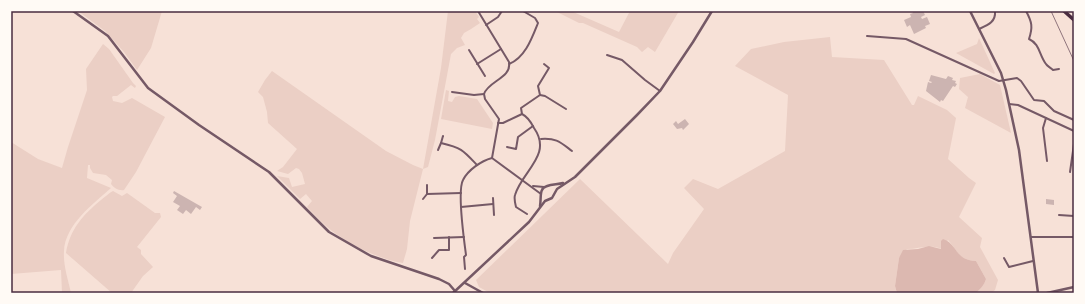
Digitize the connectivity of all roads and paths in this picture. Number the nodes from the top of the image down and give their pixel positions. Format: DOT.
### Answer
graph roads {
  1 [pos="74,11"];
  2 [pos="478,11"];
  3 [pos="502,11"];
  4 [pos="523,11"];
  5 [pos="712,11"];
  6 [pos="970,11"];
  7 [pos="995,11"];
  8 [pos="1026,11"];
  9 [pos="1064,11"];
  10 [pos="1074,20"];
  11 [pos="486,25"];
  12 [pos="979,29"];
  13 [pos="867,36"];
  14 [pos="501,49"];
  15 [pos="469,50"];
  16 [pos="607,55"];
  17 [pos="477,64"];
  18 [pos="509,64"];
  19 [pos="544,64"];
  20 [pos="1059,69"];
  21 [pos="485,76"];
  22 [pos="1003,81"];
  23 [pos="660,91"];
  24 [pos="452,92"];
  25 [pos="484,94"];
  26 [pos="540,95"];
  27 [pos="1009,104"];
  28 [pos="566,109"];
  29 [pos="522,114"];
  30 [pos="1046,118"];
  31 [pos="1074,120"];
  32 [pos="498,123"];
  33 [pos="533,126"];
  34 [pos="1074,132"];
  35 [pos="443,136"];
  36 [pos="540,139"];
  37 [pos="441,143"];
  38 [pos="1074,144"];
  39 [pos="507,147"];
  40 [pos="438,150"];
  41 [pos="572,151"];
  42 [pos="492,158"];
  43 [pos="1047,161"];
  44 [pos="477,165"];
  45 [pos="1070,172"];
  46 [pos="522,180"];
  47 [pos="565,183"];
  48 [pos="427,186"];
  49 [pos="532,186"];
  50 [pos="546,187"];
  51 [pos="460,193"];
  52 [pos="427,194"];
  53 [pos="541,194"];
  54 [pos="554,194"];
  55 [pos="493,198"];
  56 [pos="423,199"];
  57 [pos="550,199"];
  58 [pos="493,204"];
  59 [pos="462,207"];
  60 [pos="540,208"];
  61 [pos="527,214"];
  62 [pos="494,215"];
  63 [pos="1060,215"];
  64 [pos="1074,216"];
  65 [pos="448,237"];
  66 [pos="464,237"];
  67 [pos="1031,237"];
  68 [pos="1074,237"];
  69 [pos="434,238"];
  70 [pos="432,258"];
  71 [pos="1004,258"];
  72 [pos="1033,262"];
  73 [pos="465,269"];
  74 [pos="465,283"];
  75 [pos="1074,287"];
  76 [pos="454,292"];
  77 [pos="483,293"];
  78 [pos="1038,293"];
  79 [pos="1047,293"];
  1 -- 76 [label="street"];
  2 -- 11 [label="street"];
  3 -- 11 [label="street"];
  4 -- 18 [label="street"];
  5 -- 23 [label="street"];
  6 -- 12 [label="street"];
  7 -- 12 [label="street"];
  8 -- 20 [label="street"];
  9 -- 10 [label="highway"];
  11 -- 14 [label="street"];
  12 -- 22 [label="street"];
  13 -- 22 [label="street"];
  14 -- 17 [label="street"];
  14 -- 18 [label="street"];
  15 -- 17 [label="street"];
  16 -- 23 [label="street"];
  17 -- 21 [label="street"];
  18 -- 25 [label="street"];
  19 -- 26 [label="street"];
  22 -- 27 [label="street"];
  22 -- 31 [label="street"];
  23 -- 47 [label="street"];
  24 -- 25 [label="street"];
  25 -- 32 [label="street"];
  26 -- 28 [label="street"];
  26 -- 29 [label="street"];
  27 -- 30 [label="street"];
  27 -- 67 [label="street"];
  29 -- 32 [label="street"];
  29 -- 33 [label="street"];
  30 -- 34 [label="street"];
  30 -- 43 [label="street"];
  32 -- 42 [label="street"];
  33 -- 36 [label="street"];
  33 -- 39 [label="street"];
  35 -- 37 [label="street"];
  36 -- 41 [label="street"];
  36 -- 46 [label="street"];
  37 -- 40 [label="street"];
  37 -- 44 [label="street"];
  38 -- 45 [label="street"];
  42 -- 44 [label="street"];
  42 -- 46 [label="street"];
  44 -- 51 [label="street"];
  46 -- 49 [label="street"];
  46 -- 61 [label="street"];
  47 -- 50 [label="street"];
  47 -- 54 [label="street"];
  48 -- 52 [label="street"];
  49 -- 50 [label="street"];
  49 -- 53 [label="street"];
  50 -- 53 [label="street"];
  50 -- 54 [label="street"];
  51 -- 52 [label="street"];
  51 -- 59 [label="street"];
  52 -- 56 [label="street"];
  53 -- 57 [label="street"];
  53 -- 60 [label="street"];
  54 -- 57 [label="street"];
  55 -- 58 [label="street"];
  57 -- 60 [label="street"];
  58 -- 59 [label="street"];
  58 -- 62 [label="street"];
  59 -- 66 [label="street"];
  60 -- 74 [label="street"];
  63 -- 64 [label="street"];
  65 -- 66 [label="street"];
  65 -- 69 [label="street"];
  65 -- 70 [label="street"];
  66 -- 73 [label="street"];
  67 -- 68 [label="street"];
  67 -- 72 [label="street"];
  71 -- 72 [label="street"];
  72 -- 78 [label="street"];
  74 -- 76 [label="street"];
  74 -- 77 [label="street"];
  75 -- 79 [label="street"];
}
